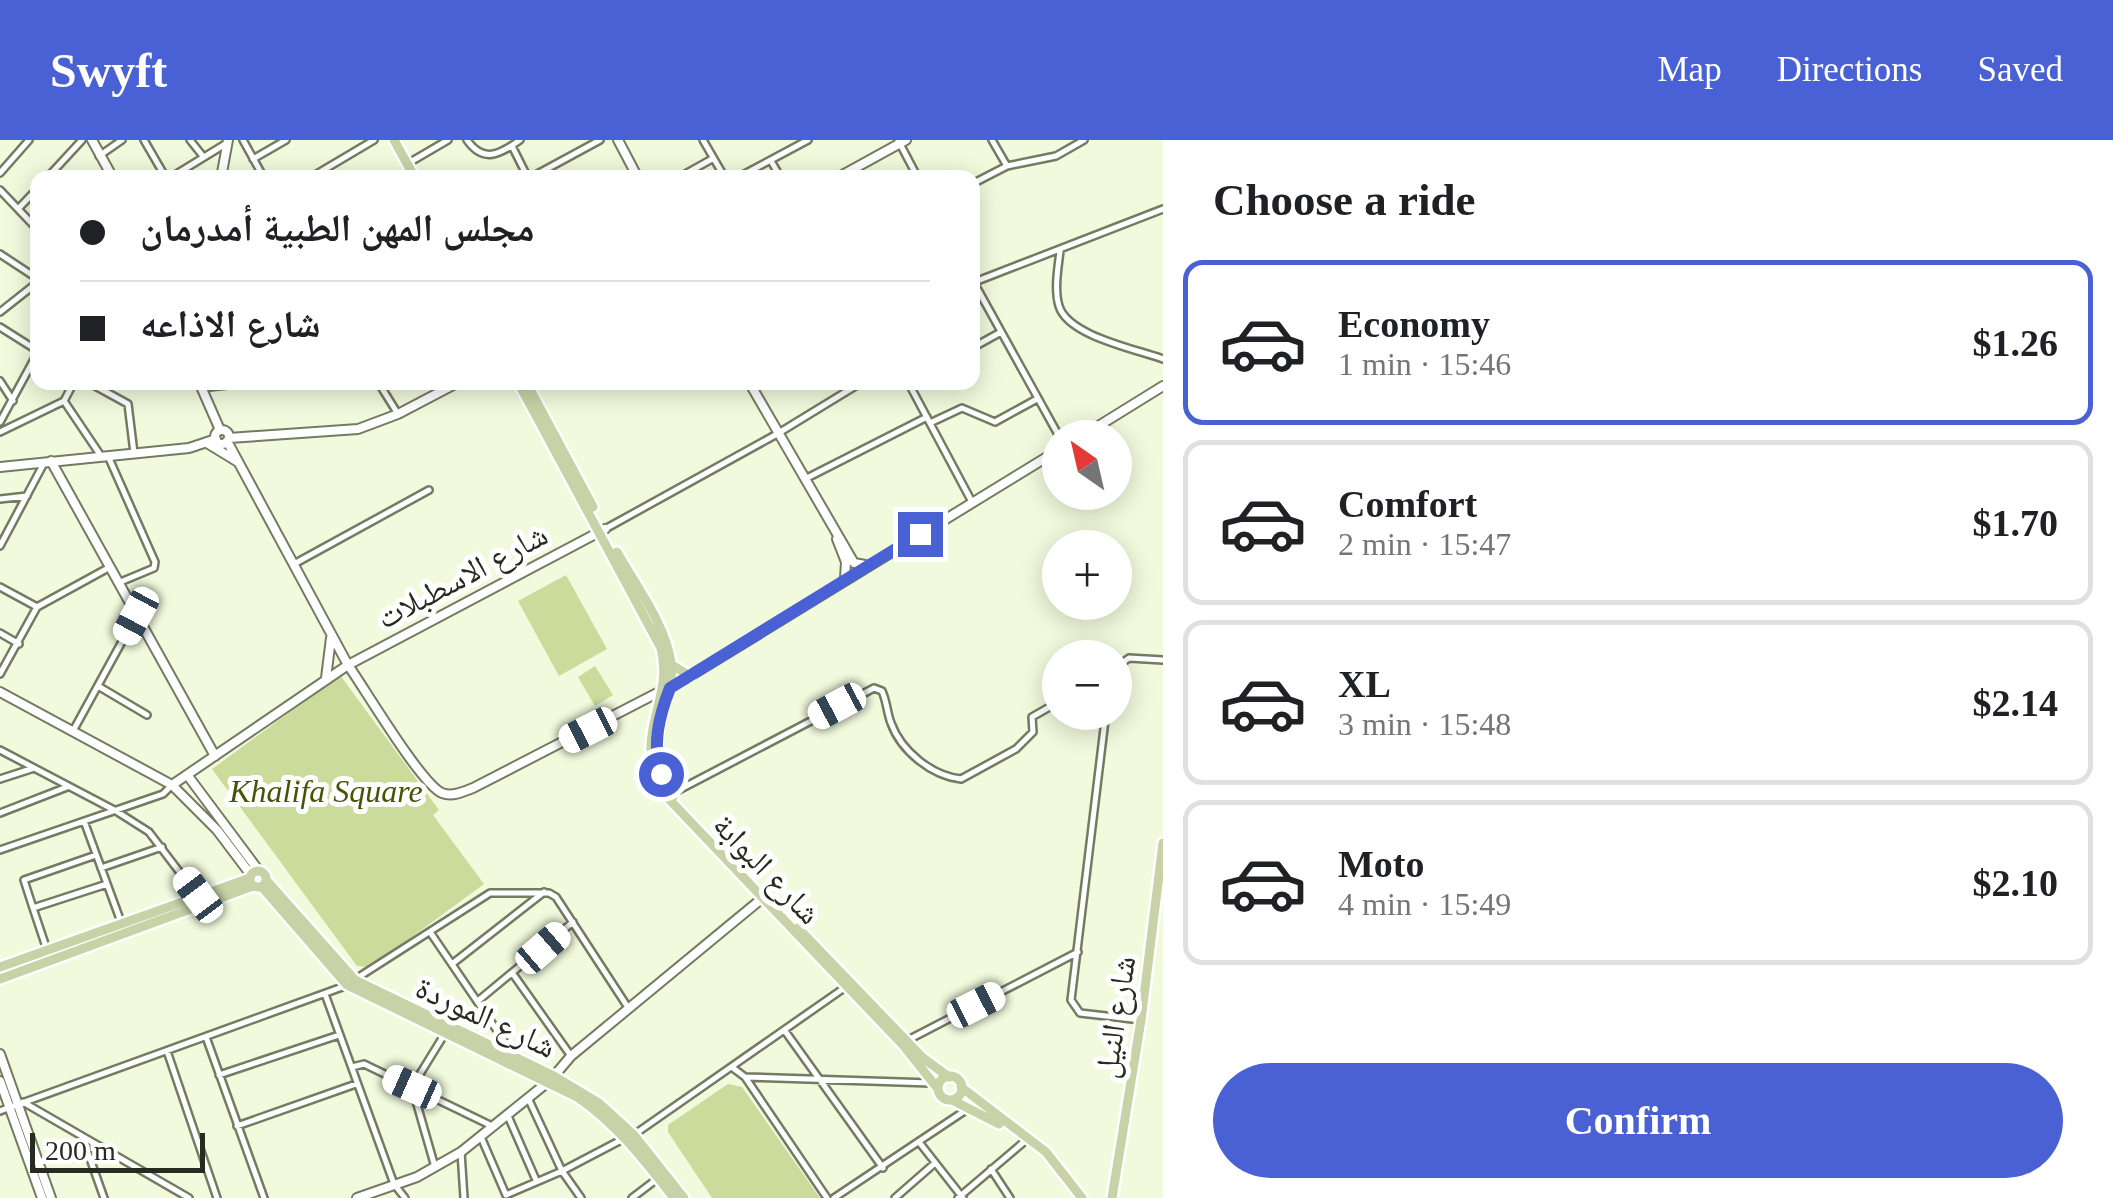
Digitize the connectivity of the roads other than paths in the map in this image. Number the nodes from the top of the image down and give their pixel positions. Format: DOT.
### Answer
graph roads {
  1 [pos="29,140"];
  2 [pos="82,140"];
  3 [pos="92,140"];
  4 [pos="122,140"];
  5 [pos="144,140"];
  6 [pos="190,140"];
  7 [pos="243,140"];
  8 [pos="286,140"];
  9 [pos="374,140"];
  10 [pos="391,140"];
  11 [pos="448,140"];
  12 [pos="467,140"];
  13 [pos="520,140"];
  14 [pos="600,140"];
  15 [pos="618,140"];
  16 [pos="703,140"];
  17 [pos="808,140"];
  18 [pos="992,140"];
  19 [pos="1084,140"];
  20 [pos="228,141"];
  21 [pos="901,141"];
  22 [pos="512,146"];
  23 [pos="202,155"];
  24 [pos="100,156"];
  25 [pos="253,159"];
  26 [pos="712,159"];
  27 [pos="771,161"];
  28 [pos="408,164"];
  29 [pos="1007,166"];
  30 [pos="54,170"];
  31 [pos="107,170"];
  32 [pos="163,170"];
  33 [pos="180,170"];
  34 [pos="223,170"];
  35 [pos="259,170"];
  36 [pos="323,170"];
  37 [pos="408,170"];
  38 [pos="410,170"];
  39 [pos="525,170"];
  40 [pos="544,170"];
  41 [pos="634,170"];
  42 [pos="692,170"];
  43 [pos="720,170"];
  44 [pos="754,170"];
  45 [pos="776,170"];
  46 [pos="851,170"];
  47 [pos="914,170"];
  48 [pos="0,172"];
  49 [pos="980,180"];
  50 [pos="0,190"];
  51 [pos="30,196"];
  52 [pos="18,209"];
  53 [pos="1163,210"];
  54 [pos="30,221"];
  55 [pos="1060,250"];
  56 [pos="0,254"];
  57 [pos="30,275"];
  58 [pos="980,279"];
  59 [pos="30,287"];
  60 [pos="980,294"];
  61 [pos="0,312"];
  62 [pos="0,327"];
  63 [pos="1001,332"];
  64 [pos="980,344"];
  65 [pos="30,347"];
  66 [pos="1163,359"];
  67 [pos="30,368"];
  68 [pos="0,380"];
  69 [pos="1163,386"];
  70 [pos="70,390"];
  71 [pos="105,390"];
  72 [pos="202,390"];
  73 [pos="383,390"];
  74 [pos="444,390"];
  75 [pos="523,390"];
  76 [pos="530,390"];
  77 [pos="753,390"];
  78 [pos="849,390"];
  79 [pos="914,390"];
  80 [pos="1037,399"];
  81 [pos="64,400"];
  82 [pos="13,401"];
  83 [pos="398,414"];
  84 [pos="928,420"];
  85 [pos="1049,420"];
  86 [pos="1108,420"];
  87 [pos="0,422"];
  88 [pos="0,432"];
  89 [pos="777,434"];
  90 [pos="221,438"];
  91 [pos="248,438"];
  92 [pos="134,453"];
  93 [pos="104,456"];
  94 [pos="1042,460"];
  95 [pos="48,461"];
  96 [pos="239,461"];
  97 [pos="0,467"];
  98 [pos="805,480"];
  99 [pos="430,490"];
  100 [pos="26,496"];
  101 [pos="0,499"];
  102 [pos="972,502"];
  103 [pos="602,530"];
  104 [pos="834,530"];
  105 [pos="0,546"];
  106 [pos="294,564"];
  107 [pos="867,565"];
  108 [pos="110,568"];
  109 [pos="845,578"];
  110 [pos="118,583"];
  111 [pos="0,588"];
  112 [pos="37,607"];
  113 [pos="136,616"];
  114 [pos="0,634"];
  115 [pos="331,634"];
  116 [pos="19,644"];
  117 [pos="1132,658"];
  118 [pos="1163,660"];
  119 [pos="348,665"];
  120 [pos="672,665"];
  121 [pos="0,674"];
  122 [pos="690,676"];
  123 [pos="326,678"];
  124 [pos="98,686"];
  125 [pos="666,690"];
  126 [pos="0,692"];
  127 [pos="1042,711"];
  128 [pos="146,715"];
  129 [pos="1104,730"];
  130 [pos="73,731"];
  131 [pos="0,750"];
  132 [pos="215,756"];
  133 [pos="34,768"];
  134 [pos="188,776"];
  135 [pos="0,779"];
  136 [pos="172,785"];
  137 [pos="68,787"];
  138 [pos="671,794"];
  139 [pos="116,810"];
  140 [pos="0,813"];
  141 [pos="84,821"];
  142 [pos="1163,843"];
  143 [pos="162,847"];
  144 [pos="0,850"];
  145 [pos="96,856"];
  146 [pos="101,868"];
  147 [pos="257,880"];
  148 [pos="107,884"];
  149 [pos="544,892"];
  150 [pos="205,896"];
  151 [pos="764,898"];
  152 [pos="33,908"];
  153 [pos="121,922"];
  154 [pos="573,922"];
  155 [pos="430,932"];
  156 [pos="48,950"];
  157 [pos="1078,952"];
  158 [pos="452,964"];
  159 [pos="0,967"];
  160 [pos="513,974"];
  161 [pos="0,979"];
  162 [pos="351,983"];
  163 [pos="849,985"];
  164 [pos="324,994"];
  165 [pos="478,1000"];
  166 [pos="629,1009"];
  167 [pos="1141,1020"];
  168 [pos="438,1029"];
  169 [pos="784,1031"];
  170 [pos="339,1035"];
  171 [pos="206,1037"];
  172 [pos="907,1041"];
  173 [pos="168,1051"];
  174 [pos="0,1054"];
  175 [pos="571,1056"];
  176 [pos="515,1057"];
  177 [pos="352,1067"];
  178 [pos="733,1068"];
  179 [pos="219,1075"];
  180 [pos="949,1076"];
  181 [pos="744,1078"];
  182 [pos="551,1079"];
  183 [pos="820,1080"];
  184 [pos="0,1081"];
  185 [pos="356,1084"];
  186 [pos="936,1086"];
  187 [pos="412,1087"];
  188 [pos="962,1087"];
  189 [pos="528,1100"];
  190 [pos="952,1100"];
  191 [pos="12,1107"];
  192 [pos="970,1108"];
  193 [pos="508,1116"];
  194 [pos="237,1126"];
  195 [pos="494,1127"];
  196 [pos="82,1136"];
  197 [pos="630,1136"];
  198 [pos="482,1137"];
  199 [pos="919,1142"];
  200 [pos="1025,1142"];
  201 [pos="460,1152"];
  202 [pos="935,1163"];
  203 [pos="435,1167"];
  204 [pos="883,1168"];
  205 [pos="992,1170"];
  206 [pos="562,1171"];
  207 [pos="658,1178"];
  208 [pos="536,1180"];
  209 [pos="394,1184"];
  210 [pos="506,1197"];
  211 [pos="960,1197"];
  212 [pos="42,1198"];
  213 [pos="51,1198"];
  214 [pos="104,1198"];
  215 [pos="189,1198"];
  216 [pos="218,1198"];
  217 [pos="264,1198"];
  218 [pos="357,1198"];
  219 [pos="405,1198"];
  220 [pos="464,1198"];
  221 [pos="581,1198"];
  222 [pos="632,1198"];
  223 [pos="674,1198"];
  224 [pos="684,1198"];
  225 [pos="830,1198"];
  226 [pos="895,1198"];
  227 [pos="1010,1198"];
  228 [pos="1079,1198"];
  229 [pos="1112,1198"];
  1 -- 48 [label="street"];
  2 -- 30 [label="street"];
  3 -- 24 [label="street"];
  4 -- 24 [label="street"];
  5 -- 32 [label="street"];
  6 -- 23 [label="street"];
  7 -- 25 [label="street"];
  8 -- 25 [label="street"];
  9 -- 36 [label="street"];
  10 -- 28 [label="main road"];
  10 -- 37 [label="main road"];
  11 -- 28 [label="street"];
  12 -- 22 [label="street"];
  13 -- 22 [label="street"];
  14 -- 40 [label="street"];
  15 -- 41 [label="street"];
  16 -- 26 [label="street"];
  17 -- 27 [label="street"];
  18 -- 29 [label="street"];
  19 -- 29 [label="street"];
  20 -- 23 [label="street"];
  20 -- 34 [label="street"];
  21 -- 46 [label="street"];
  21 -- 47 [label="street"];
  22 -- 39 [label="street"];
  23 -- 33 [label="street"];
  24 -- 31 [label="street"];
  25 -- 35 [label="street"];
  26 -- 42 [label="street"];
  26 -- 43 [label="street"];
  27 -- 44 [label="street"];
  27 -- 45 [label="street"];
  28 -- 38 [label="main road"];
  29 -- 49 [label="street"];
  50 -- 52 [label="street"];
  51 -- 52 [label="street"];
  52 -- 54 [label="street"];
  53 -- 55 [label="street"];
  55 -- 58 [label="street"];
  55 -- 66 [label="street"];
  56 -- 57 [label="street"];
  59 -- 61 [label="street"];
  60 -- 63 [label="street"];
  62 -- 65 [label="street"];
  63 -- 64 [label="street"];
  63 -- 80 [label="street"];
  67 -- 82 [label="street"];
  68 -- 82 [label="street"];
  69 -- 86 [label="street"];
  70 -- 81 [label="street"];
  71 -- 92 [label="street"];
  72 -- 90 [label="street"];
  73 -- 83 [label="street"];
  74 -- 83 [label="street"];
  75 -- 103 [label="main road, شارع البوابة"];
  76 -- 103 [label="main road, شارع البوابة"];
  77 -- 89 [label="street"];
  78 -- 89 [label="street"];
  79 -- 84 [label="street"];
  80 -- 84 [label="street"];
  80 -- 85 [label="street"];
  81 -- 88 [label="street"];
  81 -- 93 [label="street"];
  82 -- 87 [label="street"];
  83 -- 91 [label="street"];
  84 -- 98 [label="street"];
  84 -- 102 [label="street"];
  89 -- 98 [label="street"];
  89 -- 103 [label="street"];
  90 -- 91 [label="street"];
  90 -- 92 [label="street"];
  90 -- 96 [label="street"];
  90 -- 96 [label="street"];
  91 -- 96 [label="street"];
  92 -- 93 [label="street"];
  93 -- 95 [label="street"];
  93 -- 110 [label="street"];
  94 -- 102 [label="street"];
  95 -- 97 [label="street"];
  95 -- 100 [label="street"];
  95 -- 108 [label="street"];
  96 -- 106 [label="street"];
  98 -- 104 [label="street"];
  99 -- 106 [label="street"];
  100 -- 101 [label="street"];
  100 -- 105 [label="street"];
  102 -- 107 [label="street"];
  103 -- 119 [label="street, شارع الاسطبلات"];
  103 -- 120 [label="main road, شارع البوابة"];
  103 -- 125 [label="main road, شارع البوابة"];
  104 -- 107 [label="street"];
  104 -- 109 [label="street"];
  106 -- 115 [label="street"];
  107 -- 109 [label="street"];
  108 -- 110 [label="street"];
  108 -- 112 [label="street"];
  109 -- 122 [label="street"];
  110 -- 113 [label="street"];
  111 -- 112 [label="street"];
  112 -- 116 [label="street"];
  113 -- 124 [label="street"];
  113 -- 132 [label="street"];
  114 -- 116 [label="street"];
  115 -- 119 [label="street"];
  115 -- 123 [label="street"];
  116 -- 121 [label="street"];
  117 -- 118 [label="street"];
  119 -- 123 [label="street, شارع الاسطبلات"];
  119 -- 125 [label="street"];
  120 -- 122 [label="main road"];
  120 -- 125 [label="main road, شارع البوابة"];
  122 -- 125 [label="street"];
  123 -- 132 [label="street, شارع الاسطبلات"];
  124 -- 128 [label="street"];
  124 -- 130 [label="street"];
  125 -- 138 [label="main road, شارع البوابة"];
  125 -- 151 [label="main road, شارع البوابة"];
  126 -- 130 [label="street"];
  127 -- 138 [label="street"];
  129 -- 157 [label="street"];
  130 -- 136 [label="street"];
  131 -- 133 [label="street"];
  132 -- 134 [label="street, شارع الاسطبلات"];
  133 -- 135 [label="street"];
  133 -- 137 [label="street"];
  134 -- 136 [label="street, شارع الاسطبلات"];
  134 -- 147 [label="street"];
  136 -- 139 [label="street"];
  136 -- 147 [label="street"];
  137 -- 139 [label="street"];
  137 -- 140 [label="street"];
  138 -- 151 [label="main road, شارع البوابة"];
  139 -- 141 [label="street"];
  139 -- 143 [label="street"];
  141 -- 144 [label="street"];
  141 -- 145 [label="street"];
  142 -- 167 [label="main road, شارع النيل"];
  143 -- 146 [label="street"];
  143 -- 150 [label="street"];
  145 -- 146 [label="street"];
  145 -- 152 [label="street"];
  146 -- 148 [label="street"];
  147 -- 150 [label="main road"];
  147 -- 162 [label="main road, شارع الموردة"];
  148 -- 152 [label="street"];
  148 -- 153 [label="street"];
  149 -- 154 [label="street"];
  149 -- 155 [label="street"];
  149 -- 158 [label="street"];
  150 -- 153 [label="main road"];
  150 -- 161 [label="main road"];
  151 -- 163 [label="main road, شارع البوابة"];
  151 -- 166 [label="street"];
  152 -- 156 [label="street"];
  153 -- 156 [label="main road"];
  154 -- 160 [label="street"];
  154 -- 166 [label="street"];
  155 -- 158 [label="street"];
  155 -- 162 [label="street"];
  156 -- 159 [label="main road"];
  157 -- 167 [label="street"];
  157 -- 172 [label="street"];
  158 -- 165 [label="street"];
  160 -- 165 [label="street"];
  160 -- 175 [label="street"];
  162 -- 164 [label="street"];
  162 -- 168 [label="main road, شارع الموردة"];
  163 -- 169 [label="street"];
  163 -- 172 [label="main road, شارع البوابة"];
  163 -- 186 [label="main road, شارع البوابة"];
  164 -- 170 [label="street"];
  164 -- 171 [label="street"];
  165 -- 176 [label="street"];
  166 -- 175 [label="street"];
  167 -- 229 [label="main road, شارع النيل"];
  168 -- 176 [label="main road, شارع الموردة"];
  168 -- 182 [label="main road, شارع الموردة"];
  168 -- 187 [label="street"];
  169 -- 178 [label="street"];
  169 -- 183 [label="street"];
  170 -- 177 [label="street"];
  170 -- 179 [label="street"];
  171 -- 173 [label="street"];
  171 -- 179 [label="street"];
  172 -- 180 [label="main road, شارع البوابة"];
  173 -- 191 [label="street"];
  173 -- 216 [label="street"];
  174 -- 191 [label="street"];
  175 -- 182 [label="street"];
  176 -- 182 [label="main road, شارع الموردة"];
  177 -- 185 [label="street"];
  177 -- 187 [label="street"];
  178 -- 181 [label="street"];
  178 -- 197 [label="street"];
  179 -- 194 [label="street"];
  180 -- 186 [label="main road"];
  180 -- 188 [label="main road"];
  181 -- 183 [label="street"];
  181 -- 225 [label="street"];
  182 -- 189 [label="street"];
  182 -- 197 [label="main road, شارع الموردة"];
  183 -- 186 [label="street"];
  183 -- 204 [label="street"];
  184 -- 191 [label="street"];
  185 -- 194 [label="street"];
  185 -- 209 [label="street"];
  186 -- 190 [label="main road"];
  187 -- 195 [label="street"];
  187 -- 203 [label="street"];
  188 -- 190 [label="main road"];
  188 -- 228 [label="main road"];
  189 -- 193 [label="street"];
  189 -- 206 [label="street"];
  190 -- 192 [label="main road"];
  191 -- 196 [label="street"];
  191 -- 212 [label="street"];
  191 -- 213 [label="street"];
  192 -- 199 [label="street"];
  192 -- 200 [label="main road"];
  193 -- 195 [label="street"];
  193 -- 208 [label="street"];
  194 -- 217 [label="street"];
  195 -- 198 [label="street"];
  196 -- 214 [label="street"];
  196 -- 215 [label="street"];
  197 -- 206 [label="street"];
  197 -- 207 [label="main road, شارع الموردة"];
  197 -- 224 [label="main road, شارع الموردة"];
  198 -- 201 [label="street"];
  198 -- 210 [label="street"];
  199 -- 202 [label="street"];
  199 -- 204 [label="street"];
  200 -- 205 [label="street"];
  200 -- 228 [label="main road"];
  201 -- 203 [label="street"];
  201 -- 220 [label="street"];
  202 -- 211 [label="street"];
  202 -- 226 [label="street"];
  203 -- 209 [label="street"];
  204 -- 225 [label="street"];
  205 -- 211 [label="street"];
  205 -- 227 [label="street"];
  206 -- 208 [label="street"];
  206 -- 221 [label="street"];
  207 -- 222 [label="street"];
  207 -- 223 [label="main road, شارع الموردة"];
  208 -- 210 [label="street"];
  209 -- 218 [label="street"];
  209 -- 219 [label="street"];
}
